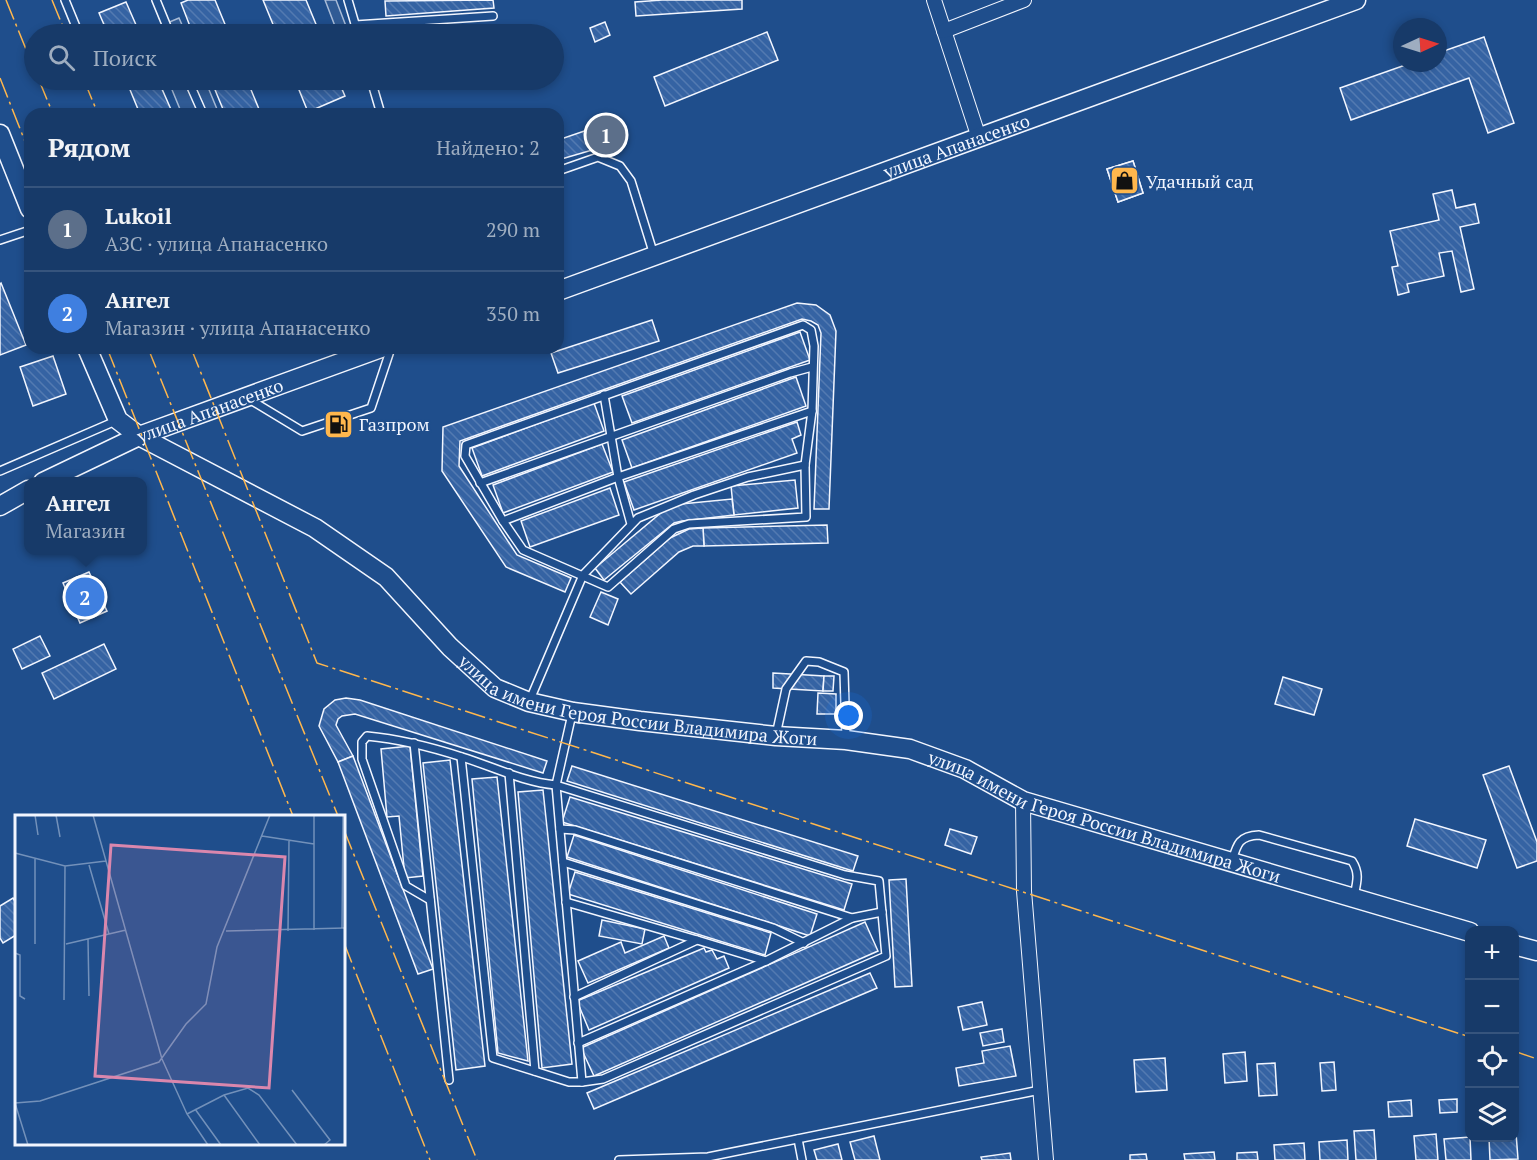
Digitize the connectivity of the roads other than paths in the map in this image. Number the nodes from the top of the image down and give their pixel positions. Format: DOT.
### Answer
graph roads {
  1 [pos="65,0"];
  2 [pos="156,0"];
  3 [pos="348,0"];
  4 [pos="934,0"];
  5 [pos="1024,0"];
  6 [pos="1356,0"];
  7 [pos="493,16"];
  8 [pos="75,24"];
  9 [pos="166,24"];
  10 [pos="355,24"];
  11 [pos="370,24"];
  12 [pos="944,31"];
  13 [pos="192,90"];
  14 [pos="374,90"];
  15 [pos="200,108"];
  16 [pos="379,108"];
  17 [pos="0,134"];
  18 [pos="979,138"];
  19 [pos="564,169"];
  20 [pos="24,194"];
  21 [pos="24,232"];
  22 [pos="0,240"];
  23 [pos="654,256"];
  24 [pos="564,289"];
  25 [pos="90,354"];
  26 [pos="365,354"];
  27 [pos="389,354"];
  28 [pos="812,368"];
  29 [pos="604,396"];
  30 [pos="247,398"];
  31 [pos="812,411"];
  32 [pos="118,420"];
  33 [pos="611,435"];
  34 [pos="139,436"];
  35 [pos="805,465"];
  36 [pos="0,471"];
  37 [pos="53,477"];
  38 [pos="618,477"];
  39 [pos="480,483"];
  40 [pos="24,492"];
  41 [pos="0,506"];
  42 [pos="503,521"];
  43 [pos="631,525"];
  44 [pos="583,575"];
  45 [pos="529,702"];
  46 [pos="573,712"];
  47 [pos="776,736"];
  48 [pos="846,740"];
  49 [pos="414,743"];
  50 [pos="461,757"];
  51 [pos="508,774"];
  52 [pos="556,785"];
  53 [pos="1023,801"];
  54 [pos="560,829"];
  55 [pos="563,862"];
  56 [pos="1231,862"];
  57 [pos="1354,898"];
  58 [pos="430,900"];
  59 [pos="566,902"];
  60 [pos="882,912"];
  61 [pos="852,918"];
  62 [pos="1465,931"];
  63 [pos="697,940"];
  64 [pos="804,944"];
  65 [pos="1519,946"];
  66 [pos="1537,951"];
  67 [pos="766,961"];
  68 [pos="574,997"];
  69 [pos="578,1043"];
  70 [pos="535,1071"];
  71 [pos="449,1080"];
  72 [pos="582,1082"];
  73 [pos="1040,1090"];
  74 [pos="798,1139"];
  75 [pos="619,1160"];
  76 [pos="802,1160"];
  77 [pos="1046,1160"];
  1 -- 8 [label="lane"];
  2 -- 9 [label="lane"];
  3 -- 10 [label="lane"];
  4 -- 12 [label="street"];
  5 -- 12 [label="street"];
  6 -- 18 [label="main road, улица Апанасенко"];
  7 -- 11 [label="lane"];
  12 -- 18 [label="street"];
  13 -- 15 [label="lane"];
  14 -- 16 [label="lane"];
  17 -- 20 [label="main road"];
  18 -- 23 [label="main road, улица Апанасенко"];
  19 -- 23 [label="lane"];
  21 -- 22 [label="lane"];
  23 -- 24 [label="main road, улица Апанасенко"];
  25 -- 32 [label="main road"];
  26 -- 30 [label="main road, улица Апанасенко"];
  27 -- 30 [label="lane"];
  28 -- 29 [label="lane"];
  28 -- 31 [label="lane"];
  28 -- 33 [label="lane"];
  29 -- 33 [label="lane"];
  29 -- 39 [label="lane"];
  30 -- 34 [label="main road, улица Апанасенко"];
  31 -- 35 [label="lane"];
  31 -- 38 [label="lane"];
  32 -- 34 [label="main road, улица имени Героя России Владимира Жоги"];
  32 -- 36 [label="lane"];
  33 -- 38 [label="lane"];
  33 -- 39 [label="lane"];
  34 -- 37 [label="main road, улица Апанасенко"];
  34 -- 45 [label="main road, улица имени Героя России Владимира Жоги"];
  35 -- 43 [label="lane"];
  35 -- 44 [label="lane"];
  38 -- 42 [label="lane"];
  38 -- 43 [label="lane"];
  39 -- 42 [label="lane"];
  40 -- 41 [label="main road"];
  42 -- 44 [label="lane"];
  43 -- 44 [label="lane"];
  44 -- 45 [label="lane"];
  45 -- 46 [label="main road, улица имени Героя России Владимира Жоги"];
  46 -- 47 [label="main road, улица имени Героя России Владимира Жоги"];
  46 -- 52 [label="lane"];
  47 -- 48 [label="main road, улица имени Героя России Владимира Жоги"];
  47 -- 48 [label="lane"];
  48 -- 53 [label="main road, улица имени Героя России Владимира Жоги"];
  49 -- 50 [label="lane"];
  49 -- 58 [label="lane"];
  49 -- 58 [label="lane"];
  50 -- 51 [label="lane"];
  50 -- 70 [label="lane"];
  51 -- 52 [label="lane"];
  51 -- 70 [label="lane"];
  52 -- 54 [label="lane"];
  52 -- 60 [label="lane"];
  53 -- 56 [label="main road, улица имени Героя России Владимира Жоги"];
  53 -- 73 [label="street"];
  54 -- 55 [label="lane"];
  54 -- 61 [label="lane"];
  55 -- 59 [label="lane"];
  55 -- 64 [label="lane"];
  56 -- 57 [label="main road, улица имени Героя России Владимира Жоги"];
  56 -- 57 [label="lane"];
  57 -- 62 [label="main road, улица имени Героя России Владимира Жоги"];
  58 -- 71 [label="lane"];
  59 -- 63 [label="lane"];
  59 -- 68 [label="lane"];
  60 -- 61 [label="lane"];
  60 -- 72 [label="lane"];
  61 -- 64 [label="lane"];
  63 -- 67 [label="lane"];
  63 -- 68 [label="lane"];
  64 -- 67 [label="lane"];
  65 -- 66 [label="main road"];
  67 -- 69 [label="lane"];
  68 -- 69 [label="lane"];
  69 -- 72 [label="lane"];
  70 -- 72 [label="lane"];
  73 -- 74 [label="lane"];
  73 -- 77 [label="street"];
  74 -- 75 [label="lane"];
  74 -- 76 [label="lane"];
}
